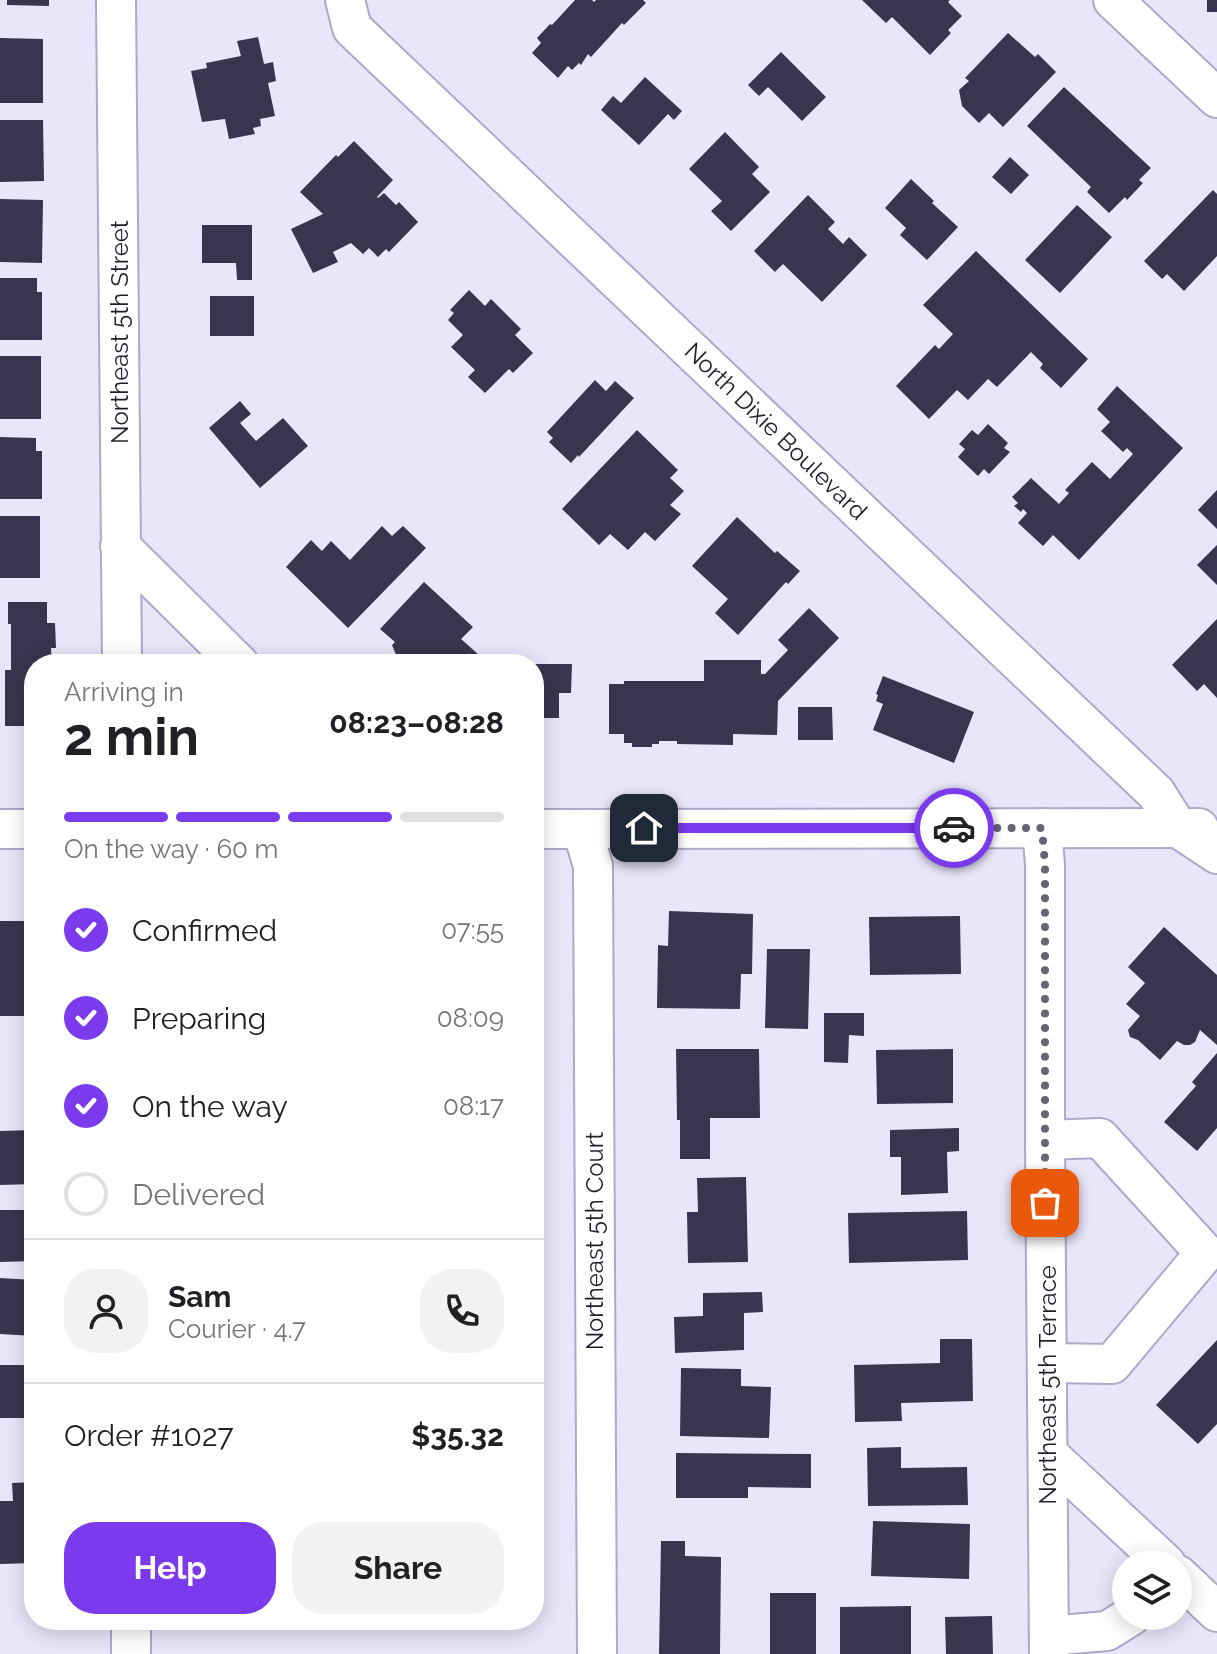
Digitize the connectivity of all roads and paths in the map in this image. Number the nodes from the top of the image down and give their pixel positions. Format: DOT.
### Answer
graph roads {
  1 [pos="116,0"];
  2 [pos="345,0"];
  3 [pos="1113,0"];
  4 [pos="1217,98"];
  5 [pos="120,546"];
  6 [pos="122,654"];
  7 [pos="229,654"];
  8 [pos="1042,828"];
  9 [pos="1178,828"];
  10 [pos="1217,828"];
  11 [pos="0,829"];
  12 [pos="24,829"];
  13 [pos="544,829"];
  14 [pos="582,829"];
  15 [pos="1217,854"];
  16 [pos="1045,1140"];
  17 [pos="1047,1363"];
  18 [pos="1048,1454"];
  19 [pos="1149,1550"];
  20 [pos="1192,1590"];
  21 [pos="1217,1612"];
  22 [pos="1112,1628"];
  23 [pos="131,1630"];
  24 [pos="1049,1645"];
  25 [pos="131,1654"];
  26 [pos="597,1654"];
  1 -- 5 [label="street, Northeast 5th Street"];
  2 -- 9 [label="street, North Dixie Boulevard"];
  3 -- 4 [label="street"];
  5 -- 6 [label="street, Northeast 5th Street"];
  5 -- 7 [label="street"];
  8 -- 9 [label="street"];
  8 -- 14 [label="street"];
  8 -- 16 [label="street, Northeast 5th Terrace"];
  9 -- 10 [label="street"];
  9 -- 15 [label="street, North Dixie Boulevard"];
  11 -- 12 [label="street"];
  13 -- 14 [label="street"];
  14 -- 26 [label="street, Northeast 5th Court"];
  16 -- 17 [label="street, Northeast 5th Terrace"];
  16 -- 17 [label="street"];
  17 -- 18 [label="street, Northeast 5th Terrace"];
  18 -- 19 [label="street"];
  18 -- 24 [label="street, Northeast 5th Terrace"];
  20 -- 21 [label="street"];
  22 -- 24 [label="street"];
  23 -- 25 [label="street"];
}
